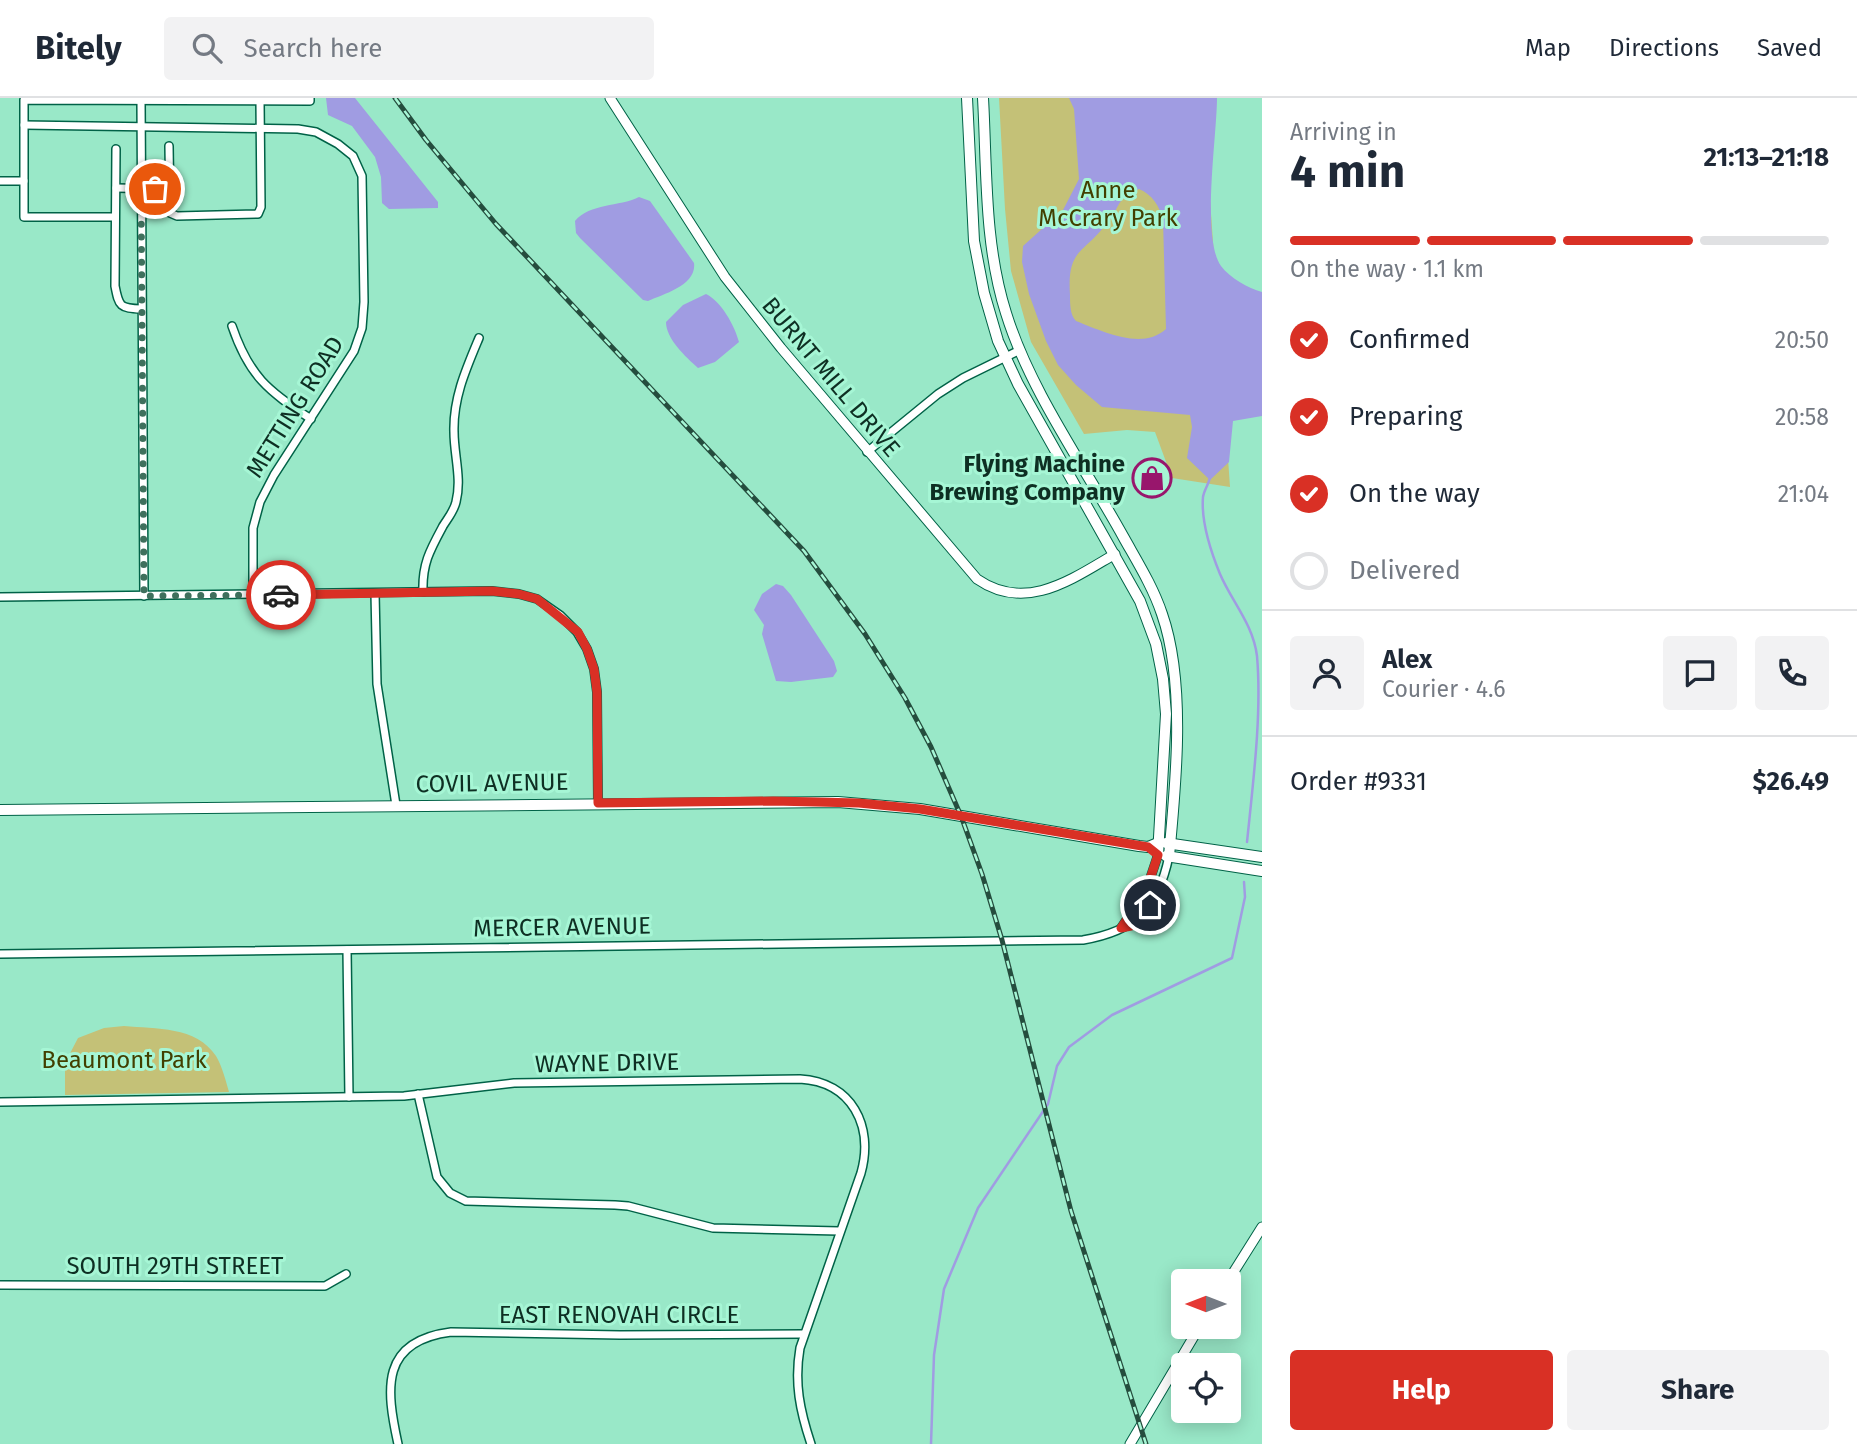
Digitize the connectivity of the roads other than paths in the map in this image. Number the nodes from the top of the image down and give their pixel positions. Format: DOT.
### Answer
graph roads {
  1 [pos="610,98"];
  2 [pos="967,98"];
  3 [pos="983,98"];
  4 [pos="76,99"];
  5 [pos="208,99"];
  6 [pos="310,99"];
  7 [pos="141,100"];
  8 [pos="260,101"];
  9 [pos="24,125"];
  10 [pos="140,128"];
  11 [pos="260,129"];
  12 [pos="169,146"];
  13 [pos="116,149"];
  14 [pos="0,181"];
  15 [pos="24,181"];
  16 [pos="116,188"];
  17 [pos="141,188"];
  18 [pos="169,189"];
  19 [pos="115,217"];
  20 [pos="141,309"];
  21 [pos="232,326"];
  22 [pos="479,338"];
  23 [pos="1020,350"];
  24 [pos="1005,358"];
  25 [pos="311,419"];
  26 [pos="867,452"];
  27 [pos="1129,547"];
  28 [pos="1115,554"];
  29 [pos="423,592"];
  30 [pos="375,593"];
  31 [pos="253,595"];
  32 [pos="144,596"];
  33 [pos="0,597"];
  34 [pos="598,803"];
  35 [pos="397,805"];
  36 [pos="0,810"];
  37 [pos="1165,843"];
  38 [pos="1148,847"];
  39 [pos="1158,855"];
  40 [pos="1169,856"];
  41 [pos="1262,857"];
  42 [pos="1262,871"];
  43 [pos="1121,928"];
  44 [pos="347,950"];
  45 [pos="0,954"];
  46 [pos="418,1094"];
  47 [pos="349,1097"];
  48 [pos="0,1102"];
  49 [pos="1262,1227"];
  50 [pos="839,1231"];
  51 [pos="1236,1269"];
  52 [pos="345,1274"];
  53 [pos="0,1284"];
  54 [pos="803,1334"];
  55 [pos="1192,1339"];
  56 [pos="398,1444"];
  57 [pos="811,1444"];
  58 [pos="1130,1444"];
  1 -- 26 [label="street, BURNT MILL DRIVE"];
  2 -- 24 [label="main road"];
  3 -- 23 [label="main road"];
  4 -- 7 [label="street"];
  4 -- 9 [label="street"];
  5 -- 7 [label="street"];
  5 -- 8 [label="street"];
  6 -- 8 [label="street"];
  7 -- 10 [label="street"];
  8 -- 11 [label="street"];
  9 -- 10 [label="street, METTING ROAD"];
  9 -- 15 [label="street"];
  10 -- 11 [label="street, METTING ROAD"];
  10 -- 17 [label="street"];
  11 -- 18 [label="street"];
  11 -- 25 [label="street, METTING ROAD"];
  12 -- 18 [label="street"];
  13 -- 16 [label="street"];
  14 -- 15 [label="street"];
  15 -- 19 [label="street"];
  16 -- 17 [label="street"];
  16 -- 19 [label="street"];
  17 -- 18 [label="street"];
  17 -- 20 [label="street"];
  19 -- 20 [label="street"];
  20 -- 32 [label="street"];
  21 -- 25 [label="street"];
  22 -- 29 [label="street"];
  23 -- 24 [label="street"];
  23 -- 27 [label="main road"];
  24 -- 26 [label="street"];
  24 -- 28 [label="main road"];
  25 -- 31 [label="street, METTING ROAD"];
  26 -- 28 [label="street, BURNT MILL DRIVE"];
  27 -- 28 [label="street"];
  27 -- 37 [label="main road"];
  28 -- 37 [label="main road"];
  29 -- 30 [label="street"];
  29 -- 34 [label="street"];
  30 -- 31 [label="street"];
  30 -- 35 [label="street"];
  31 -- 32 [label="street"];
  32 -- 33 [label="street"];
  34 -- 35 [label="main road, COVIL AVENUE"];
  34 -- 38 [label="main road, COVIL AVENUE"];
  35 -- 36 [label="main road, COVIL AVENUE"];
  37 -- 38 [label="main road"];
  37 -- 39 [label="main road"];
  37 -- 40 [label="main road"];
  37 -- 41 [label="main road"];
  38 -- 39 [label="main road, COVIL AVENUE"];
  39 -- 40 [label="main road"];
  39 -- 43 [label="street"];
  40 -- 42 [label="main road"];
  40 -- 43 [label="street, MERCER AVENUE"];
  43 -- 44 [label="street, MERCER AVENUE"];
  44 -- 45 [label="street, MERCER AVENUE"];
  44 -- 47 [label="street"];
  46 -- 47 [label="street, WAYNE DRIVE"];
  46 -- 50 [label="street"];
  46 -- 50 [label="street, WAYNE DRIVE"];
  47 -- 48 [label="street, WAYNE DRIVE"];
  49 -- 51 [label="street"];
  50 -- 54 [label="street, WAYNE DRIVE"];
  52 -- 53 [label="street, SOUTH 29TH STREET"];
  54 -- 56 [label="street, EAST RENOVAH CIRCLE"];
  54 -- 57 [label="street, WAYNE DRIVE"];
  55 -- 58 [label="street"];
}
